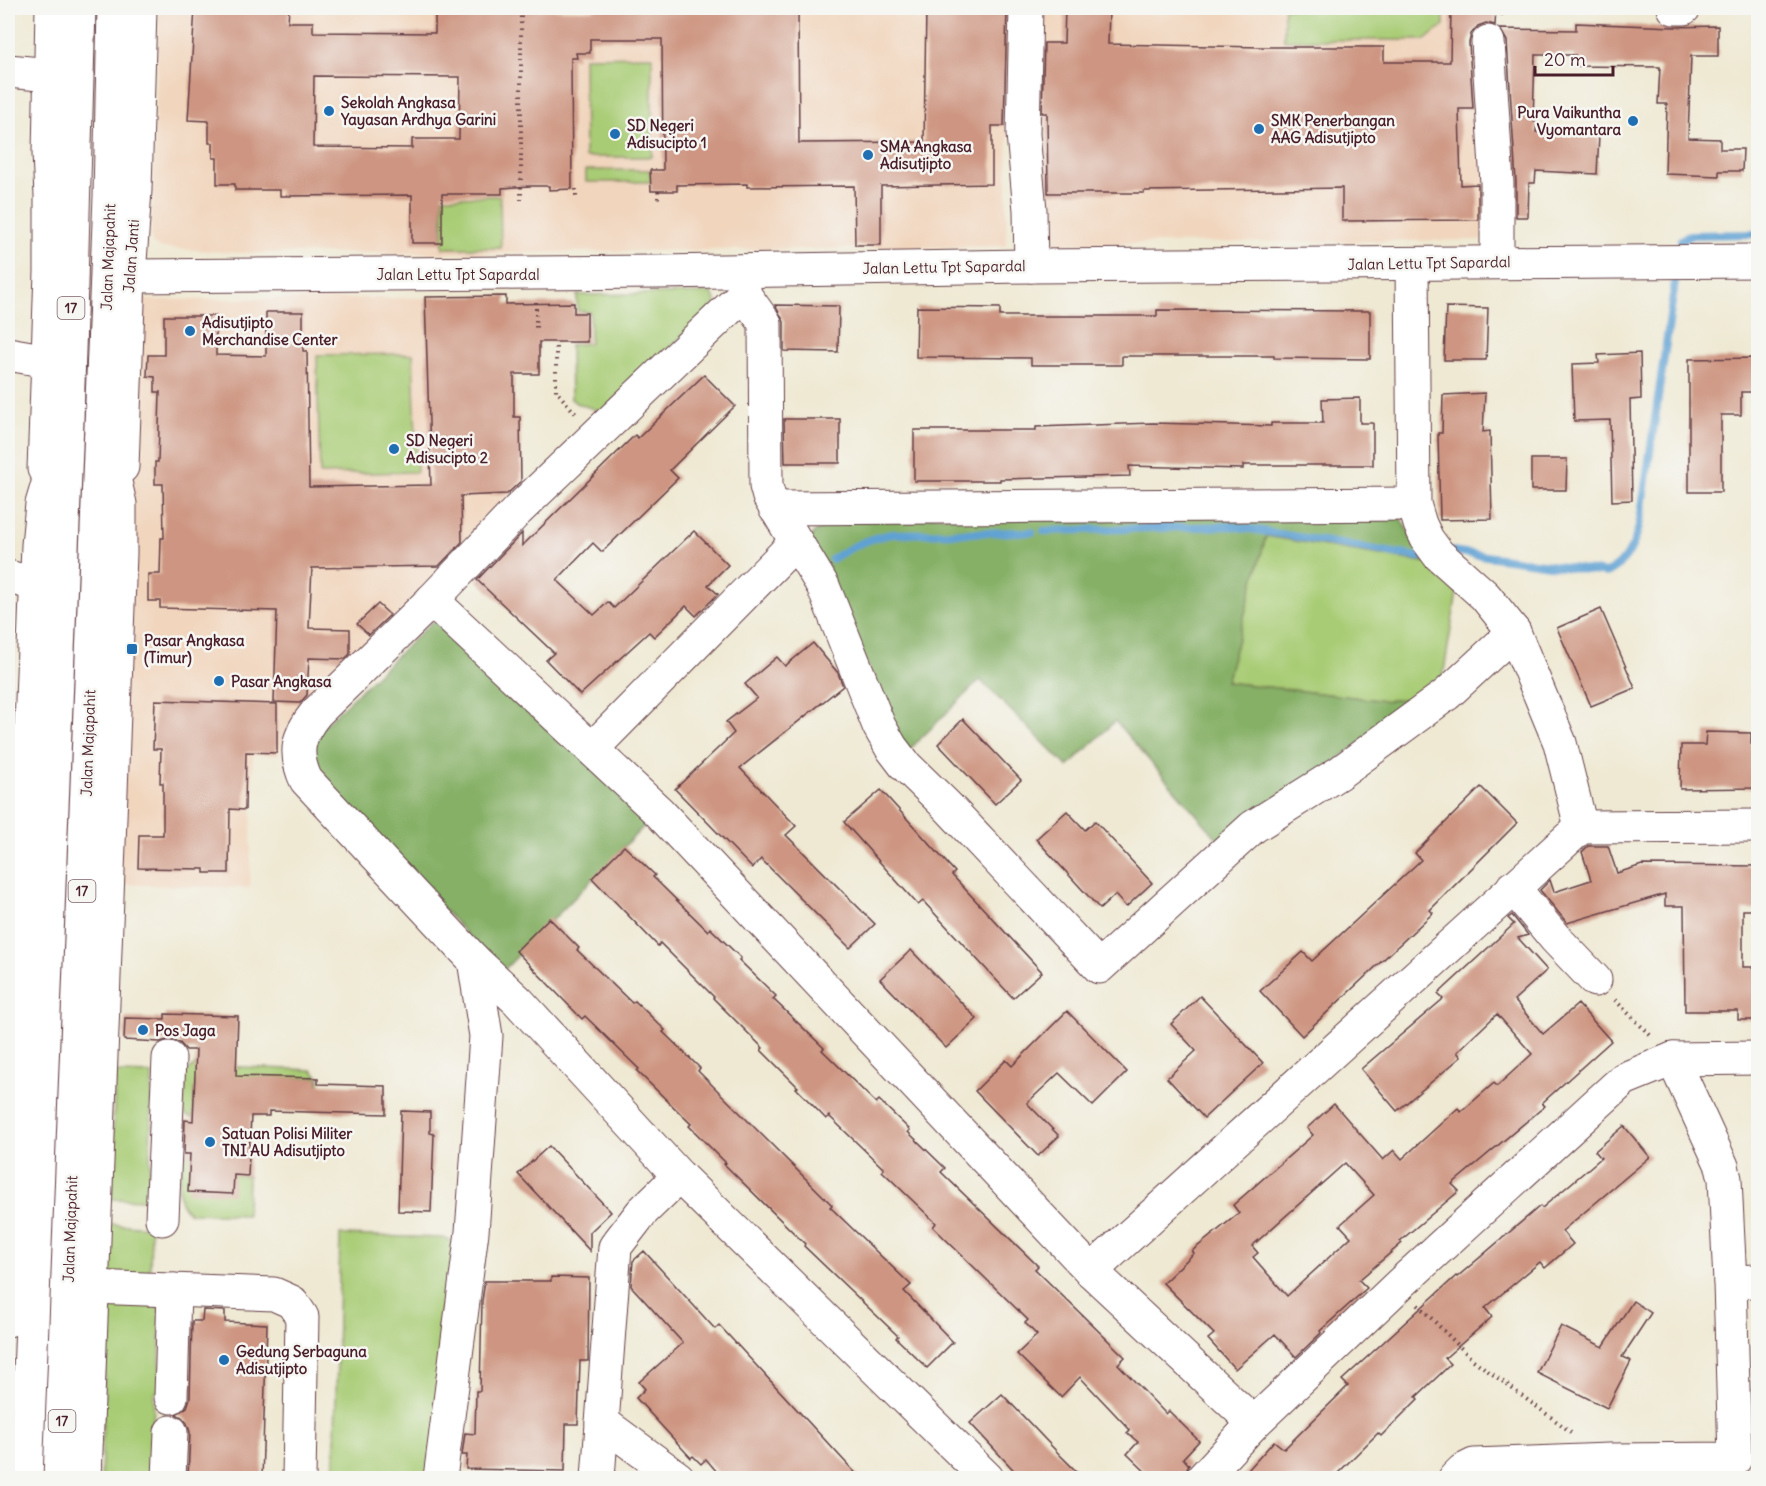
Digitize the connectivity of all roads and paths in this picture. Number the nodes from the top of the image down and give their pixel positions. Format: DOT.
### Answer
graph roads {
  1 [pos="52,8"];
  2 [pos="79,8"];
  3 [pos="114,8"];
  4 [pos="140,8"];
  5 [pos="521,8"];
  6 [pos="1026,8"];
  7 [pos="1674,8"];
  8 [pos="1684,8"];
  9 [pos="1488,42"];
  10 [pos="8,71"];
  11 [pos="51,75"];
  12 [pos="521,180"];
  13 [pos="521,187"];
  14 [pos="576,189"];
  15 [pos="657,191"];
  16 [pos="658,199"];
  17 [pos="521,200"];
  18 [pos="576,200"];
  19 [pos="1758,261"];
  20 [pos="1497,262"];
  21 [pos="1412,264"];
  22 [pos="1030,266"];
  23 [pos="129,276"];
  24 [pos="744,282"];
  25 [pos="536,292"];
  26 [pos="536,331"];
  27 [pos="556,347"];
  28 [pos="8,354"];
  29 [pos="48,361"];
  30 [pos="101,418"];
  31 [pos="67,420"];
  32 [pos="596,436"];
  33 [pos="42,504"];
  34 [pos="120,504"];
  35 [pos="1414,504"];
  36 [pos="775,508"];
  37 [pos="796,542"];
  38 [pos="22,580"];
  39 [pos="432,600"];
  40 [pos="1514,632"];
  41 [pos="19,712"];
  42 [pos="592,749"];
  43 [pos="98,797"];
  44 [pos="1758,826"];
  45 [pos="1581,827"];
  46 [pos="1513,887"];
  47 [pos="474,960"];
  48 [pos="1603,988"];
  49 [pos="31,1032"];
  50 [pos="169,1058"];
  51 [pos="1758,1058"];
  52 [pos="1673,1059"];
  53 [pos="680,1176"];
  54 [pos="162,1219"];
  55 [pos="1091,1271"];
  56 [pos="1744,1281"];
  57 [pos="1400,1284"];
  58 [pos="92,1287"];
  59 [pos="174,1290"];
  60 [pos="8,1320"];
  61 [pos="171,1397"];
  62 [pos="602,1422"];
  63 [pos="1254,1423"];
  64 [pos="171,1432"];
  65 [pos="1574,1434"];
  66 [pos="1747,1459"];
  67 [pos="26,1479"];
  68 [pos="60,1479"];
  69 [pos="85,1479"];
  70 [pos="169,1479"];
  71 [pos="299,1479"];
  72 [pos="440,1479"];
  73 [pos="598,1479"];
  74 [pos="678,1479"];
  75 [pos="987,1479"];
  76 [pos="1203,1479"];
  77 [pos="1455,1479"];
  1 -- 11 [label="main road"];
  2 -- 31 [label="main road, 17"];
  3 -- 30 [label="main road, Jalan Majapahit / 17"];
  4 -- 23 [label="main road, Jalan Janti"];
  5 -- 12 [label="path"];
  6 -- 22 [label="main road"];
  7 -- 8 [label="main road"];
  9 -- 20 [label="main road"];
  10 -- 11 [label="main road"];
  11 -- 29 [label="main road"];
  13 -- 17 [label="path"];
  14 -- 18 [label="path"];
  15 -- 16 [label="path"];
  19 -- 20 [label="main road, Jalan Lettu Tpt Sapardal"];
  20 -- 21 [label="main road, Jalan Lettu Tpt Sapardal"];
  21 -- 22 [label="main road, Jalan Lettu Tpt Sapardal"];
  21 -- 35 [label="main road"];
  22 -- 24 [label="main road, Jalan Lettu Tpt Sapardal"];
  23 -- 24 [label="main road, Jalan Lettu Tpt Sapardal"];
  23 -- 34 [label="main road, Jalan Janti"];
  24 -- 32 [label="main road"];
  24 -- 36 [label="main road"];
  25 -- 26 [label="path"];
  27 -- 32 [label="path"];
  28 -- 29 [label="main road"];
  29 -- 33 [label="main road"];
  30 -- 34 [label="main road"];
  30 -- 43 [label="main road, Jalan Majapahit / 17"];
  31 -- 33 [label="main road"];
  31 -- 49 [label="main road, 17"];
  32 -- 39 [label="main road"];
  33 -- 38 [label="main road"];
  34 -- 43 [label="main road"];
  35 -- 36 [label="main road"];
  35 -- 40 [label="main road"];
  36 -- 37 [label="main road"];
  37 -- 40 [label="main road"];
  37 -- 42 [label="main road"];
  38 -- 41 [label="main road"];
  39 -- 42 [label="main road"];
  39 -- 47 [label="main road"];
  40 -- 45 [label="main road"];
  41 -- 49 [label="main road"];
  42 -- 55 [label="main road"];
  43 -- 58 [label="main road"];
  43 -- 68 [label="main road, Jalan Majapahit / 17"];
  44 -- 45 [label="main road"];
  45 -- 46 [label="main road"];
  46 -- 48 [label="main road"];
  46 -- 55 [label="main road"];
  47 -- 53 [label="main road"];
  47 -- 72 [label="main road"];
  48 -- 52 [label="path"];
  49 -- 60 [label="main road"];
  49 -- 67 [label="main road, 17"];
  50 -- 54 [label="main road"];
  51 -- 52 [label="main road"];
  52 -- 56 [label="main road"];
  52 -- 57 [label="main road"];
  53 -- 62 [label="main road"];
  53 -- 75 [label="main road"];
  55 -- 63 [label="main road"];
  56 -- 66 [label="main road"];
  57 -- 63 [label="main road"];
  57 -- 65 [label="path"];
  58 -- 59 [label="main road"];
  58 -- 69 [label="main road"];
  59 -- 61 [label="main road"];
  59 -- 71 [label="main road"];
  62 -- 73 [label="main road"];
  62 -- 74 [label="main road"];
  63 -- 76 [label="main road"];
  64 -- 70 [label="main road"];
  66 -- 77 [label="main road"];
}
